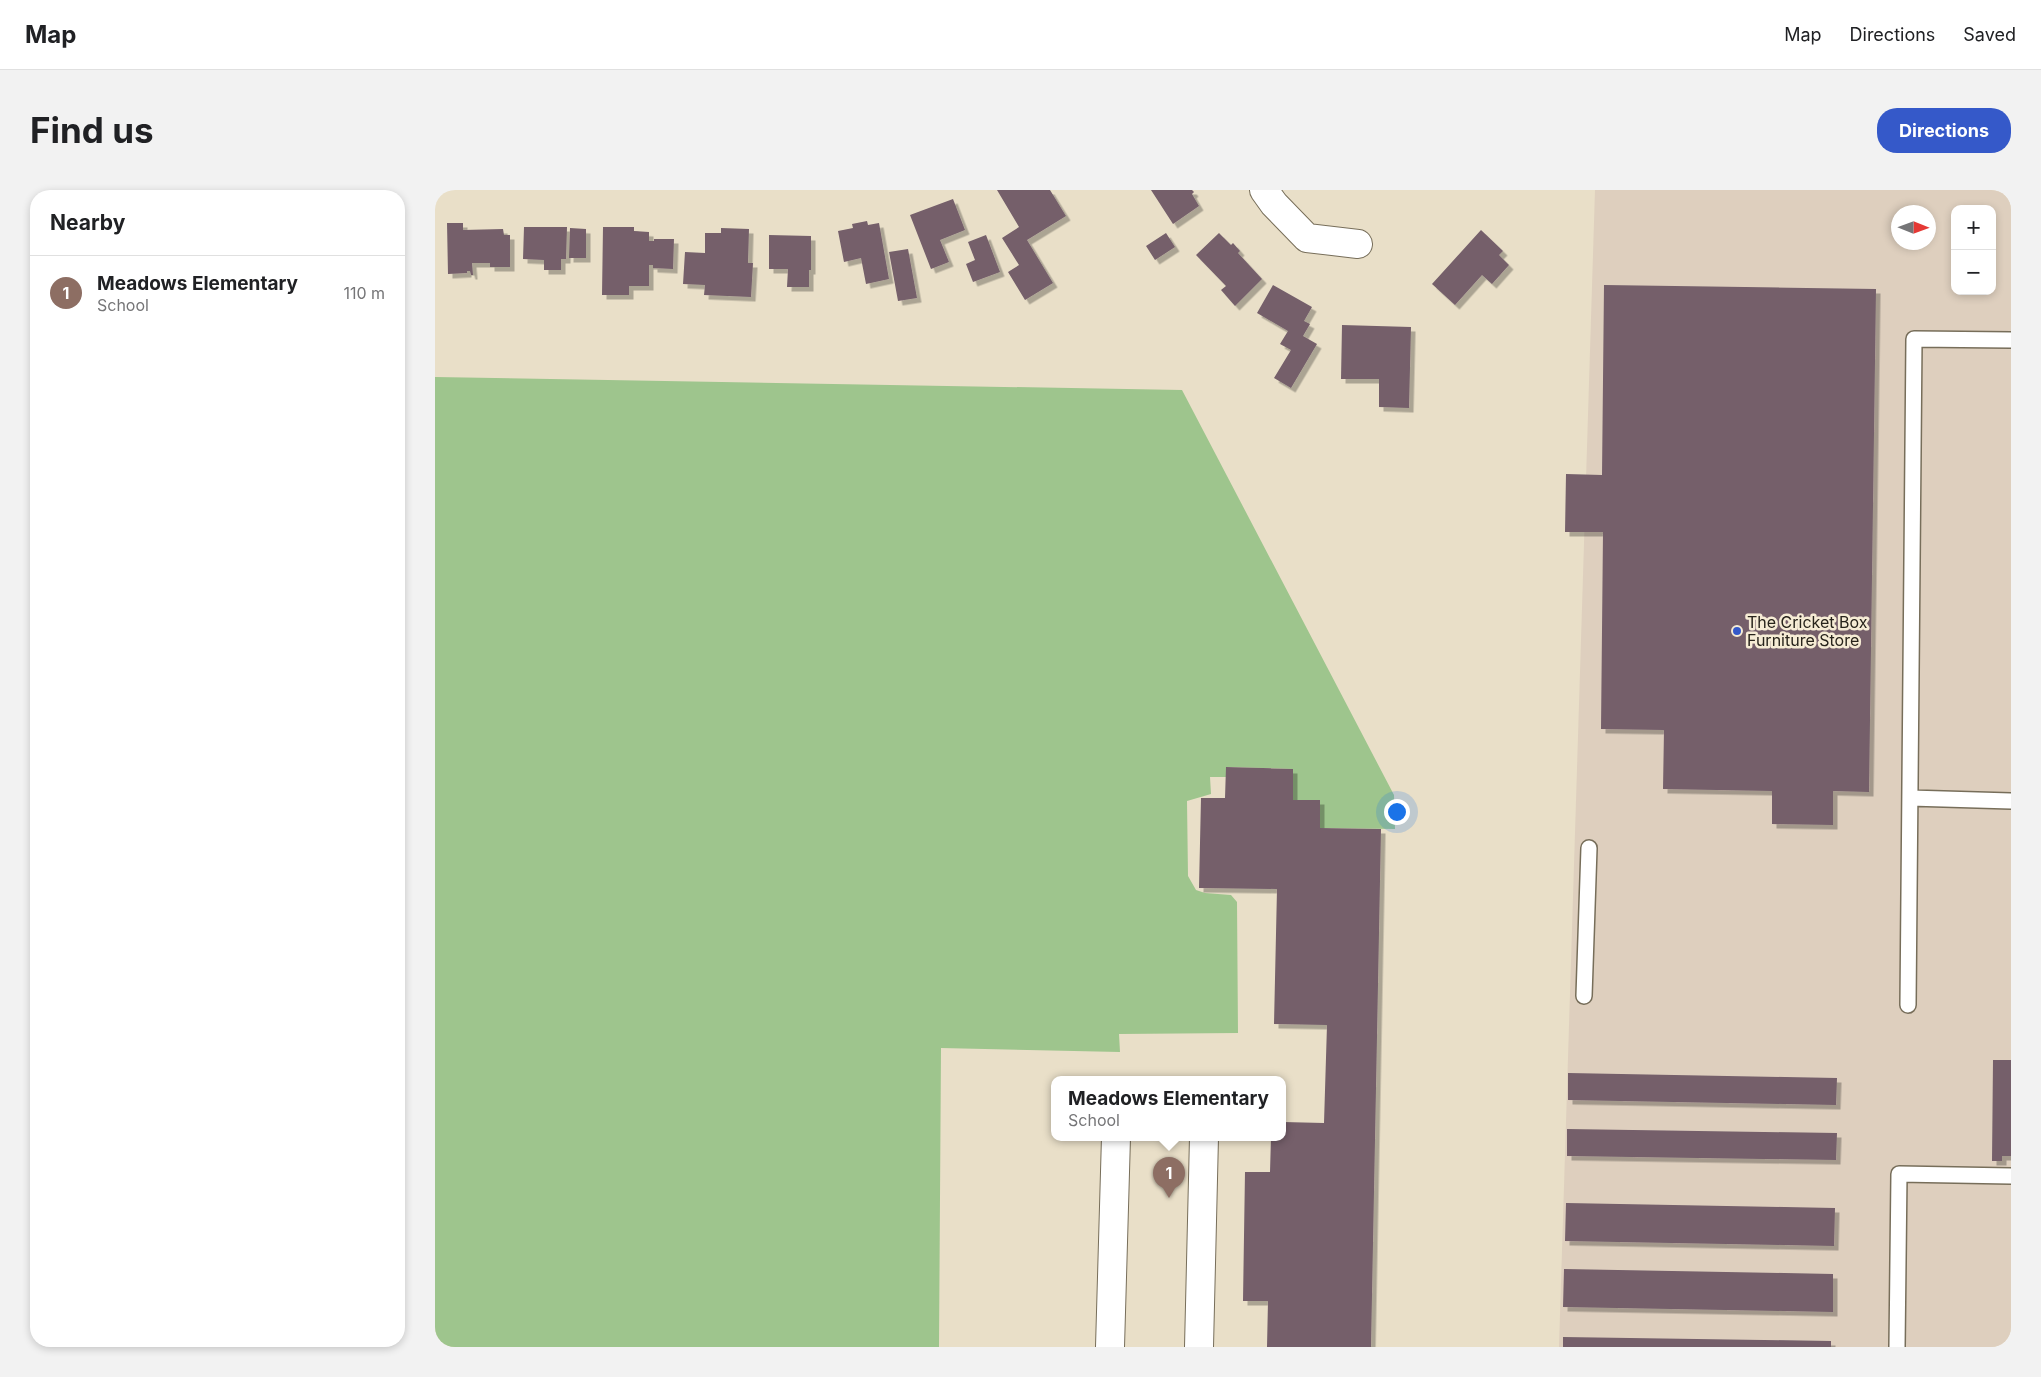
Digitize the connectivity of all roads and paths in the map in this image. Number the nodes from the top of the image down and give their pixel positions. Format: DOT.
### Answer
graph roads {
  1 [pos="1264,190"];
  2 [pos="1358,244"];
  3 [pos="2011,340"];
  4 [pos="1909,798"];
  5 [pos="2011,801"];
  6 [pos="1589,848"];
  7 [pos="1584,996"];
  8 [pos="1908,1004"];
  9 [pos="1116,1141"];
  10 [pos="1204,1141"];
  11 [pos="2011,1176"];
  12 [pos="1110,1347"];
  13 [pos="1199,1347"];
  14 [pos="1897,1347"];
  1 -- 2 [label="street"];
  3 -- 4 [label="lane"];
  4 -- 5 [label="lane"];
  4 -- 8 [label="lane"];
  6 -- 7 [label="lane"];
  9 -- 12 [label="street"];
  10 -- 13 [label="street"];
  11 -- 14 [label="lane"];
}
